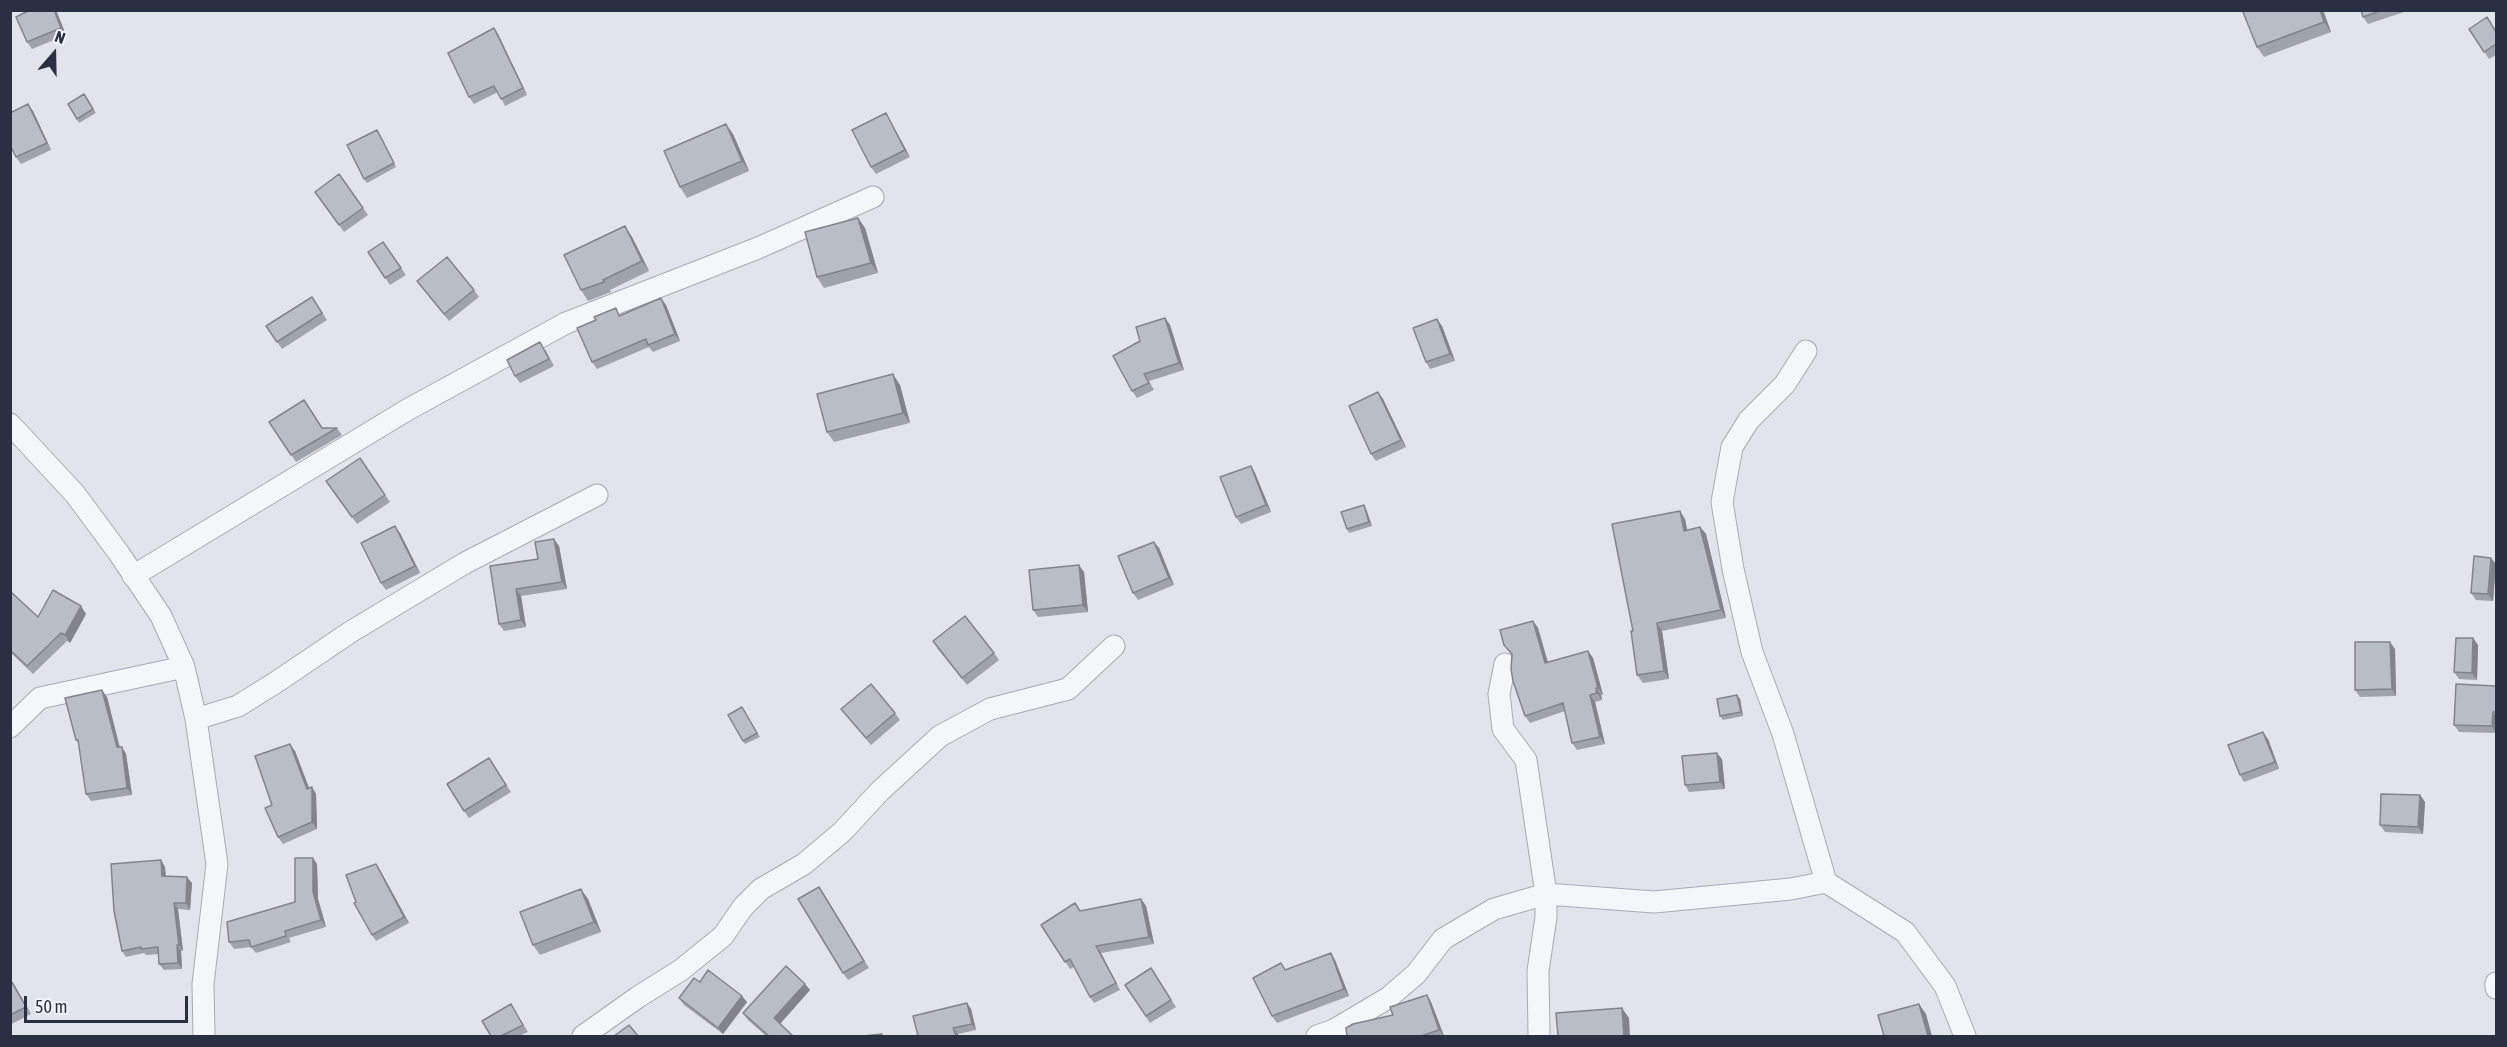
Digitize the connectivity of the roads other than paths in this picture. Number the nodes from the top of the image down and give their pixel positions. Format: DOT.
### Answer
graph roads {
  1 [pos="873,197"];
  2 [pos="1806,351"];
  3 [pos="10,424"];
  4 [pos="597,495"];
  5 [pos="133,576"];
  6 [pos="1114,646"];
  7 [pos="1505,664"];
  8 [pos="184,667"];
  9 [pos="196,719"];
  10 [pos="10,727"];
  11 [pos="1826,882"];
  12 [pos="1546,894"];
  13 [pos="2496,983"];
  14 [pos="2496,988"];
  15 [pos="204,1036"];
  16 [pos="583,1036"];
  17 [pos="1317,1036"];
  18 [pos="1539,1036"];
  19 [pos="1965,1036"];
  1 -- 5 [label="street"];
  2 -- 11 [label="street"];
  3 -- 5 [label="street"];
  4 -- 9 [label="street"];
  5 -- 8 [label="street"];
  6 -- 16 [label="street"];
  7 -- 12 [label="street"];
  8 -- 9 [label="street"];
  8 -- 10 [label="street"];
  9 -- 15 [label="street"];
  11 -- 12 [label="street"];
  11 -- 19 [label="street"];
  12 -- 17 [label="street"];
  12 -- 18 [label="street"];
  13 -- 14 [label="street"];
}
